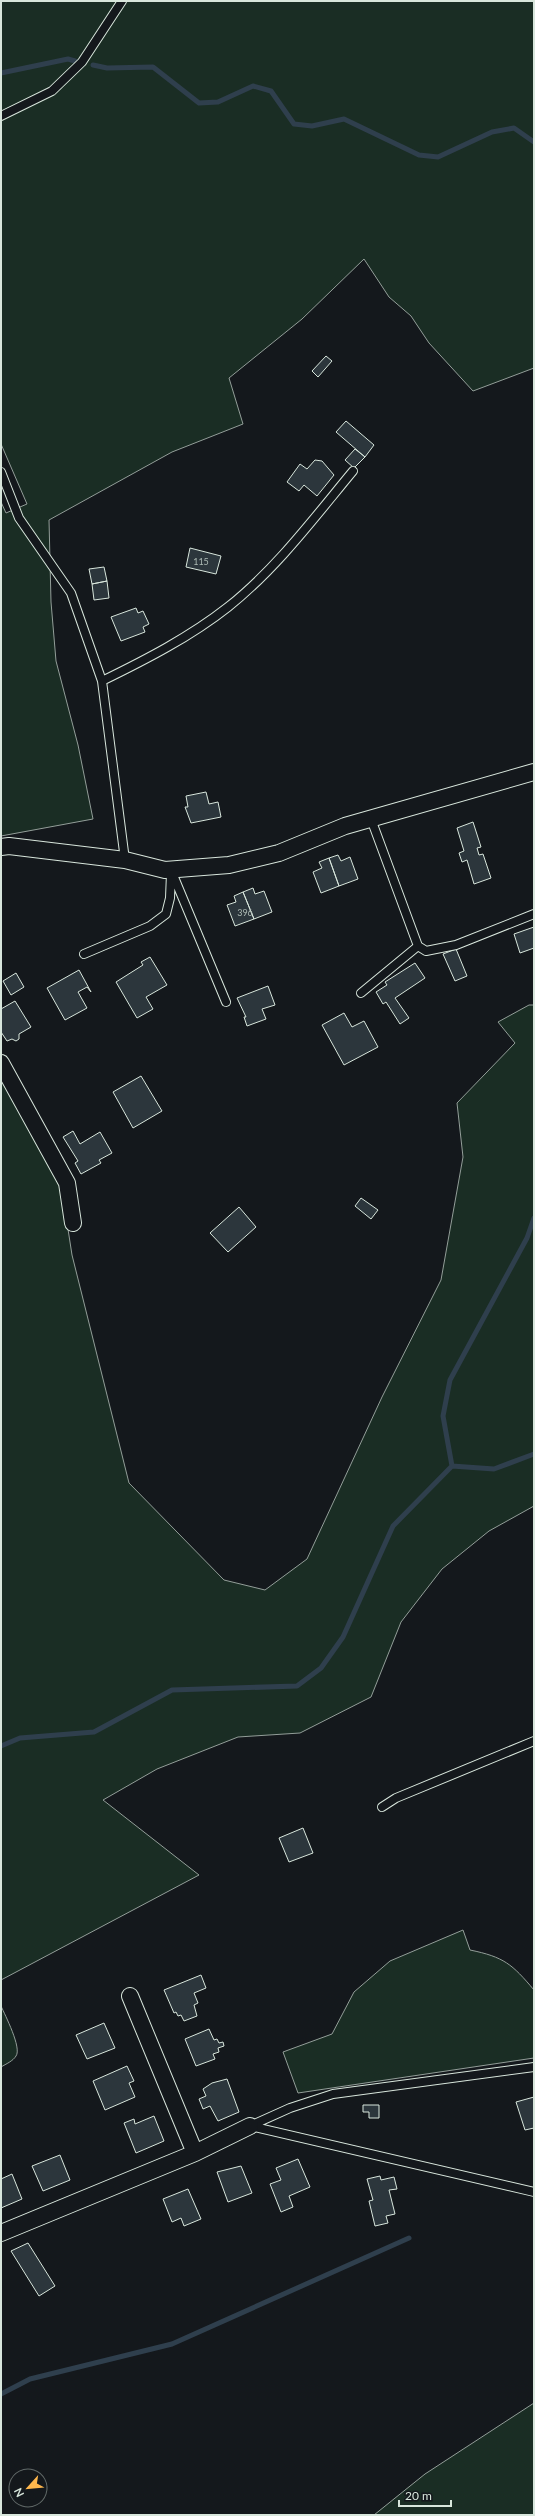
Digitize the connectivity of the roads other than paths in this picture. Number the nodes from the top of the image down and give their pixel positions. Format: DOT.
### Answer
graph roads {
  1 [pos="122,1"];
  2 [pos="1,116"];
  3 [pos="354,471"];
  4 [pos="1,472"];
  5 [pos="102,682"];
  6 [pos="534,772"];
  7 [pos="371,819"];
  8 [pos="1,847"];
  9 [pos="125,860"];
  10 [pos="171,870"];
  11 [pos="534,914"];
  12 [pos="418,946"];
  13 [pos="84,954"];
  14 [pos="361,993"];
  15 [pos="226,1002"];
  16 [pos="1,1063"];
  17 [pos="73,1223"];
  18 [pos="534,1741"];
  19 [pos="382,1807"];
  20 [pos="130,1996"];
  21 [pos="534,2067"];
  22 [pos="250,2126"];
  23 [pos="195,2153"];
  24 [pos="534,2192"];
  25 [pos="1,2232"];
  1 -- 2 [label="lane"];
  3 -- 5 [label="lane"];
  4 -- 5 [label="lane"];
  5 -- 9 [label="lane"];
  6 -- 7 [label="street"];
  7 -- 10 [label="street"];
  7 -- 12 [label="lane"];
  8 -- 9 [label="street"];
  9 -- 10 [label="street"];
  10 -- 13 [label="lane"];
  10 -- 15 [label="lane"];
  11 -- 12 [label="lane"];
  12 -- 14 [label="lane"];
  16 -- 17 [label="street"];
  18 -- 19 [label="lane"];
  20 -- 23 [label="street"];
  21 -- 22 [label="lane"];
  22 -- 23 [label="street"];
  22 -- 24 [label="lane"];
  23 -- 25 [label="street"];
}
